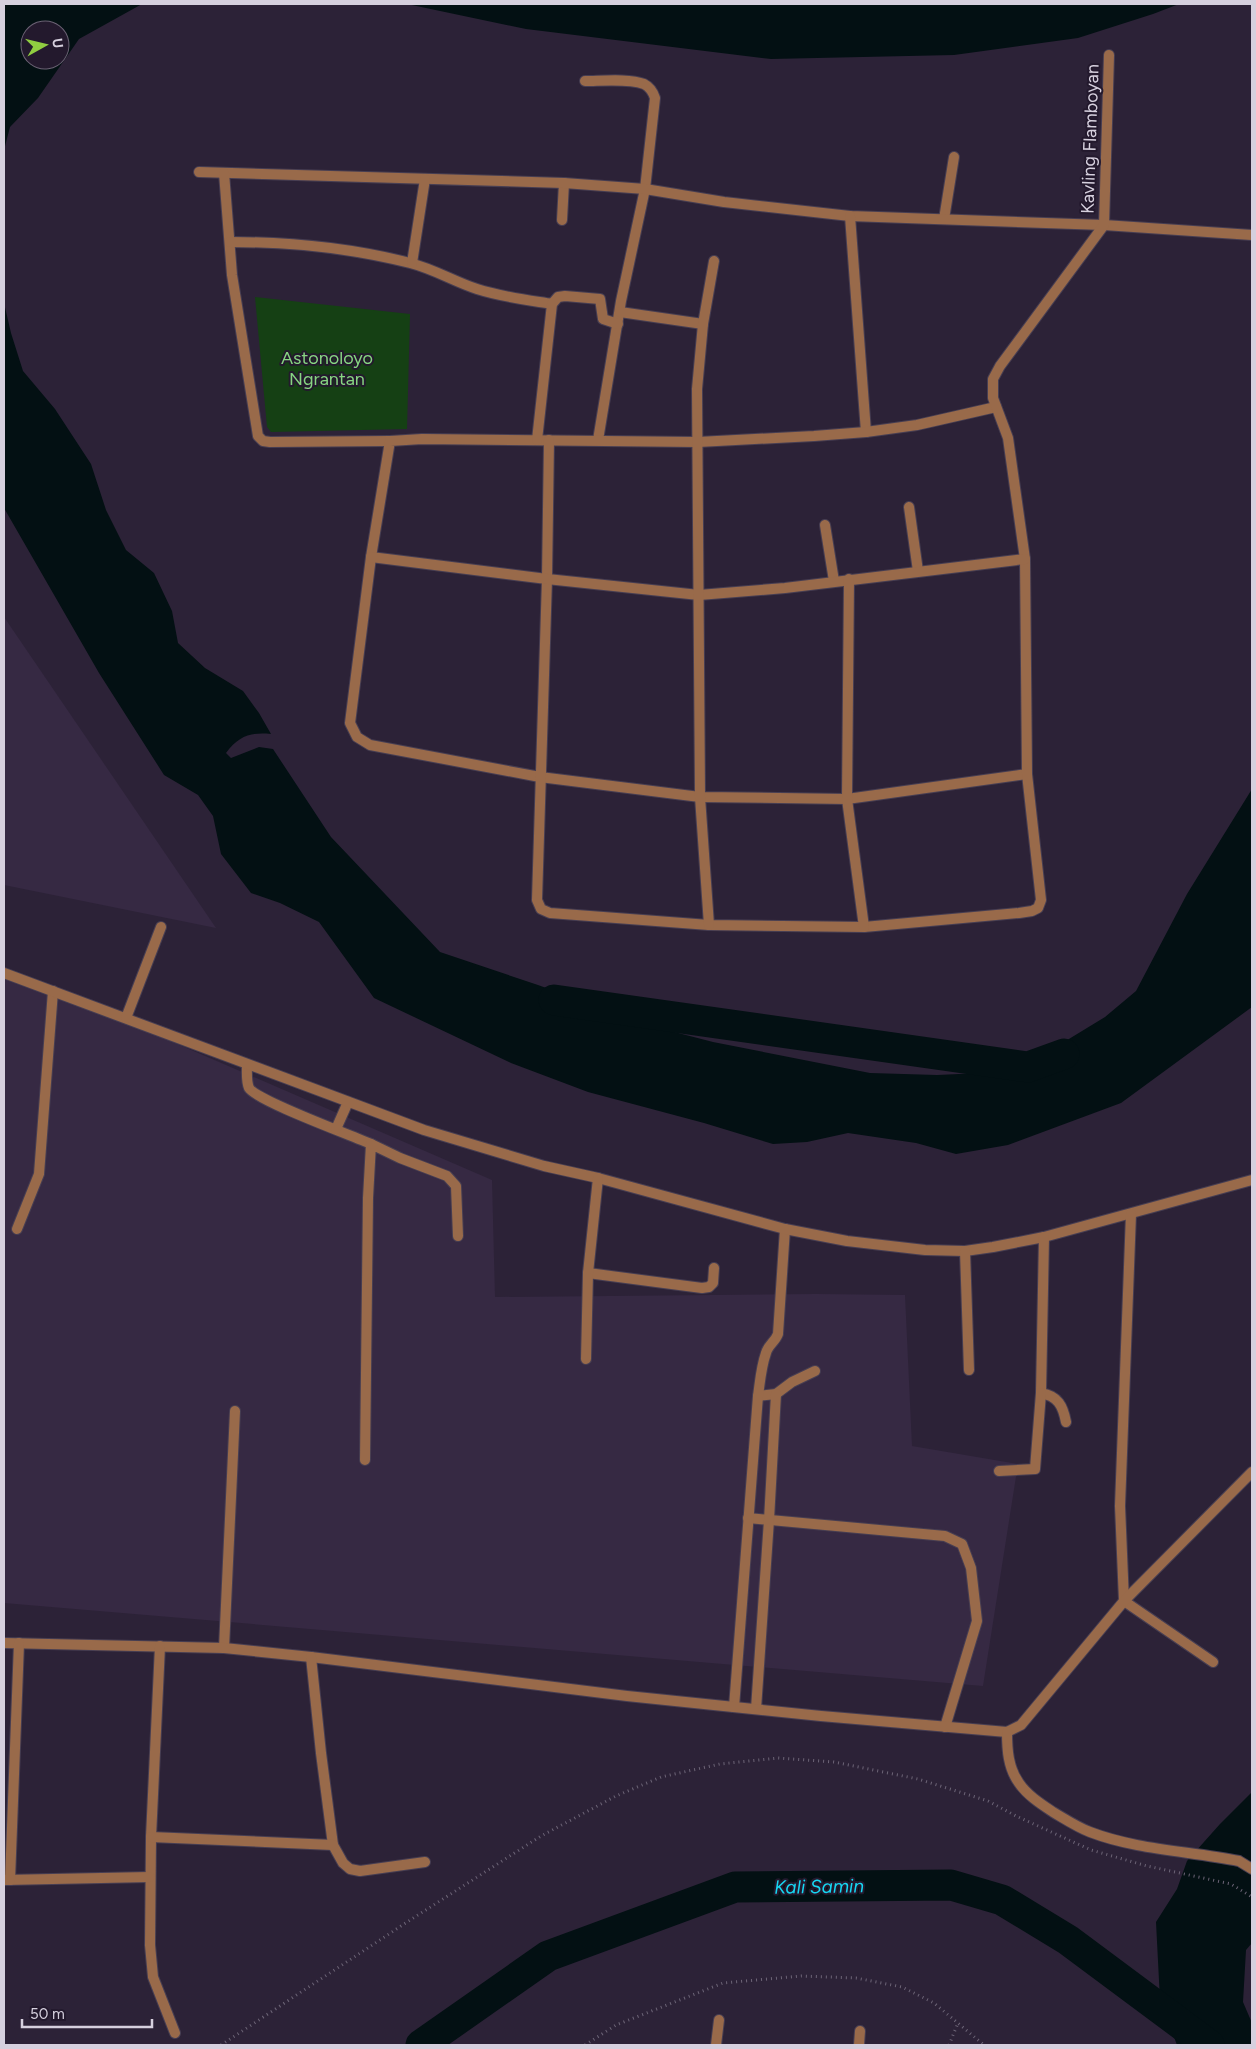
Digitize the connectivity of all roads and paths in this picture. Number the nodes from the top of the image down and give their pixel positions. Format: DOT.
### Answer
graph roads {
  1 [pos="1109,55"];
  2 [pos="585,81"];
  3 [pos="954,157"];
  4 [pos="199,172"];
  5 [pos="224,173"];
  6 [pos="425,178"];
  7 [pos="564,183"];
  8 [pos="645,188"];
  9 [pos="850,216"];
  10 [pos="944,219"];
  11 [pos="562,220"];
  12 [pos="1104,225"];
  13 [pos="1252,235"];
  14 [pos="230,242"];
  15 [pos="714,261"];
  16 [pos="412,263"];
  17 [pos="552,304"];
  18 [pos="620,312"];
  19 [pos="618,324"];
  20 [pos="703,324"];
  21 [pos="996,407"];
  22 [pos="866,432"];
  23 [pos="537,440"];
  24 [pos="549,440"];
  25 [pos="598,440"];
  26 [pos="390,441"];
  27 [pos="698,442"];
  28 [pos="909,507"];
  29 [pos="825,525"];
  30 [pos="371,556"];
  31 [pos="1025,559"];
  32 [pos="918,570"];
  33 [pos="850,579"];
  34 [pos="547,580"];
  35 [pos="834,581"];
  36 [pos="699,595"];
  37 [pos="1027,774"];
  38 [pos="540,777"];
  39 [pos="700,797"];
  40 [pos="847,799"];
  41 [pos="709,925"];
  42 [pos="161,927"];
  43 [pos="864,928"];
  44 [pos="4,973"];
  45 [pos="53,992"];
  46 [pos="126,1018"];
  47 [pos="247,1065"];
  48 [pos="348,1102"];
  49 [pos="336,1129"];
  50 [pos="371,1144"];
  51 [pos="598,1178"];
  52 [pos="1252,1180"];
  53 [pos="1131,1214"];
  54 [pos="18,1229"];
  55 [pos="785,1229"];
  56 [pos="458,1236"];
  57 [pos="1044,1237"];
  58 [pos="965,1250"];
  59 [pos="714,1268"];
  60 [pos="588,1273"];
  61 [pos="586,1359"];
  62 [pos="969,1370"];
  63 [pos="815,1371"];
  64 [pos="1041,1393"];
  65 [pos="776,1394"];
  66 [pos="758,1396"];
  67 [pos="235,1411"];
  68 [pos="1066,1422"];
  69 [pos="366,1460"];
  70 [pos="1000,1471"];
  71 [pos="1252,1472"];
  72 [pos="748,1518"];
  73 [pos="769,1520"];
  74 [pos="1124,1601"];
  75 [pos="4,1643"];
  76 [pos="19,1643"];
  77 [pos="160,1646"];
  78 [pos="224,1648"];
  79 [pos="311,1656"];
  80 [pos="1213,1662"];
  81 [pos="734,1707"];
  82 [pos="756,1709"];
  83 [pos="945,1727"];
  84 [pos="1007,1732"];
  85 [pos="151,1837"];
  86 [pos="333,1845"];
  87 [pos="425,1862"];
  88 [pos="1252,1869"];
  89 [pos="150,1877"];
  90 [pos="7,1880"];
  91 [pos="1252,1897"];
  92 [pos="719,2020"];
  93 [pos="958,2023"];
  94 [pos="860,2031"];
  95 [pos="175,2033"];
  96 [pos="221,2045"];
  97 [pos="585,2045"];
  98 [pos="716,2045"];
  99 [pos="859,2045"];
  100 [pos="949,2045"];
  101 [pos="984,2045"];
  1 -- 12 [label="street, Kavling Flamboyan"];
  2 -- 8 [label="street"];
  3 -- 10 [label="street"];
  4 -- 5 [label="street"];
  5 -- 6 [label="street"];
  5 -- 14 [label="street"];
  6 -- 7 [label="street"];
  6 -- 16 [label="street"];
  7 -- 8 [label="street"];
  7 -- 11 [label="street"];
  8 -- 9 [label="street"];
  8 -- 18 [label="street"];
  9 -- 10 [label="street"];
  9 -- 22 [label="street"];
  10 -- 12 [label="street"];
  12 -- 13 [label="street"];
  12 -- 21 [label="street"];
  14 -- 16 [label="street"];
  14 -- 26 [label="street"];
  15 -- 20 [label="street"];
  16 -- 17 [label="street"];
  17 -- 19 [label="street"];
  17 -- 23 [label="street"];
  18 -- 19 [label="street"];
  18 -- 20 [label="street"];
  19 -- 25 [label="street"];
  20 -- 27 [label="street"];
  21 -- 22 [label="street"];
  21 -- 31 [label="street"];
  22 -- 27 [label="street"];
  23 -- 24 [label="street"];
  23 -- 26 [label="street"];
  24 -- 25 [label="street"];
  24 -- 34 [label="street"];
  25 -- 27 [label="street"];
  26 -- 30 [label="street"];
  27 -- 36 [label="street"];
  28 -- 32 [label="street"];
  29 -- 35 [label="street"];
  30 -- 34 [label="street"];
  30 -- 38 [label="street"];
  31 -- 32 [label="street"];
  31 -- 37 [label="street"];
  32 -- 33 [label="street"];
  33 -- 35 [label="street"];
  33 -- 40 [label="street"];
  34 -- 36 [label="street"];
  34 -- 38 [label="street"];
  35 -- 36 [label="street"];
  36 -- 39 [label="street"];
  37 -- 40 [label="street"];
  37 -- 43 [label="street"];
  38 -- 39 [label="street"];
  38 -- 41 [label="street"];
  39 -- 40 [label="street"];
  39 -- 41 [label="street"];
  40 -- 43 [label="street"];
  41 -- 43 [label="street"];
  42 -- 46 [label="street"];
  44 -- 45 [label="street"];
  45 -- 46 [label="street"];
  45 -- 54 [label="street"];
  46 -- 47 [label="street"];
  47 -- 48 [label="street"];
  47 -- 49 [label="street"];
  48 -- 49 [label="street"];
  48 -- 51 [label="street"];
  49 -- 50 [label="street"];
  50 -- 56 [label="street"];
  50 -- 69 [label="street"];
  51 -- 55 [label="street"];
  51 -- 60 [label="street"];
  52 -- 53 [label="street"];
  53 -- 57 [label="street"];
  53 -- 74 [label="street"];
  55 -- 58 [label="street"];
  55 -- 66 [label="street"];
  57 -- 58 [label="street"];
  57 -- 64 [label="street"];
  58 -- 62 [label="street"];
  59 -- 60 [label="street"];
  60 -- 61 [label="street"];
  63 -- 65 [label="street"];
  64 -- 68 [label="street"];
  64 -- 70 [label="street"];
  65 -- 66 [label="street"];
  65 -- 73 [label="street"];
  66 -- 72 [label="street"];
  67 -- 78 [label="street"];
  71 -- 74 [label="street"];
  72 -- 73 [label="street"];
  72 -- 81 [label="street"];
  73 -- 82 [label="street"];
  73 -- 83 [label="street"];
  74 -- 80 [label="street"];
  74 -- 84 [label="street"];
  75 -- 76 [label="street"];
  76 -- 77 [label="street"];
  76 -- 90 [label="street"];
  77 -- 78 [label="street"];
  77 -- 85 [label="street"];
  78 -- 79 [label="street"];
  79 -- 81 [label="street"];
  79 -- 86 [label="street"];
  81 -- 82 [label="street"];
  82 -- 83 [label="street"];
  83 -- 84 [label="street"];
  84 -- 88 [label="street"];
  85 -- 86 [label="street"];
  85 -- 89 [label="street"];
  86 -- 87 [label="street"];
  89 -- 90 [label="street"];
  89 -- 95 [label="street"];
  91 -- 96 [label="path"];
  92 -- 98 [label="street"];
  93 -- 97 [label="path"];
  93 -- 100 [label="path"];
  93 -- 101 [label="path"];
  94 -- 99 [label="street"];
}
